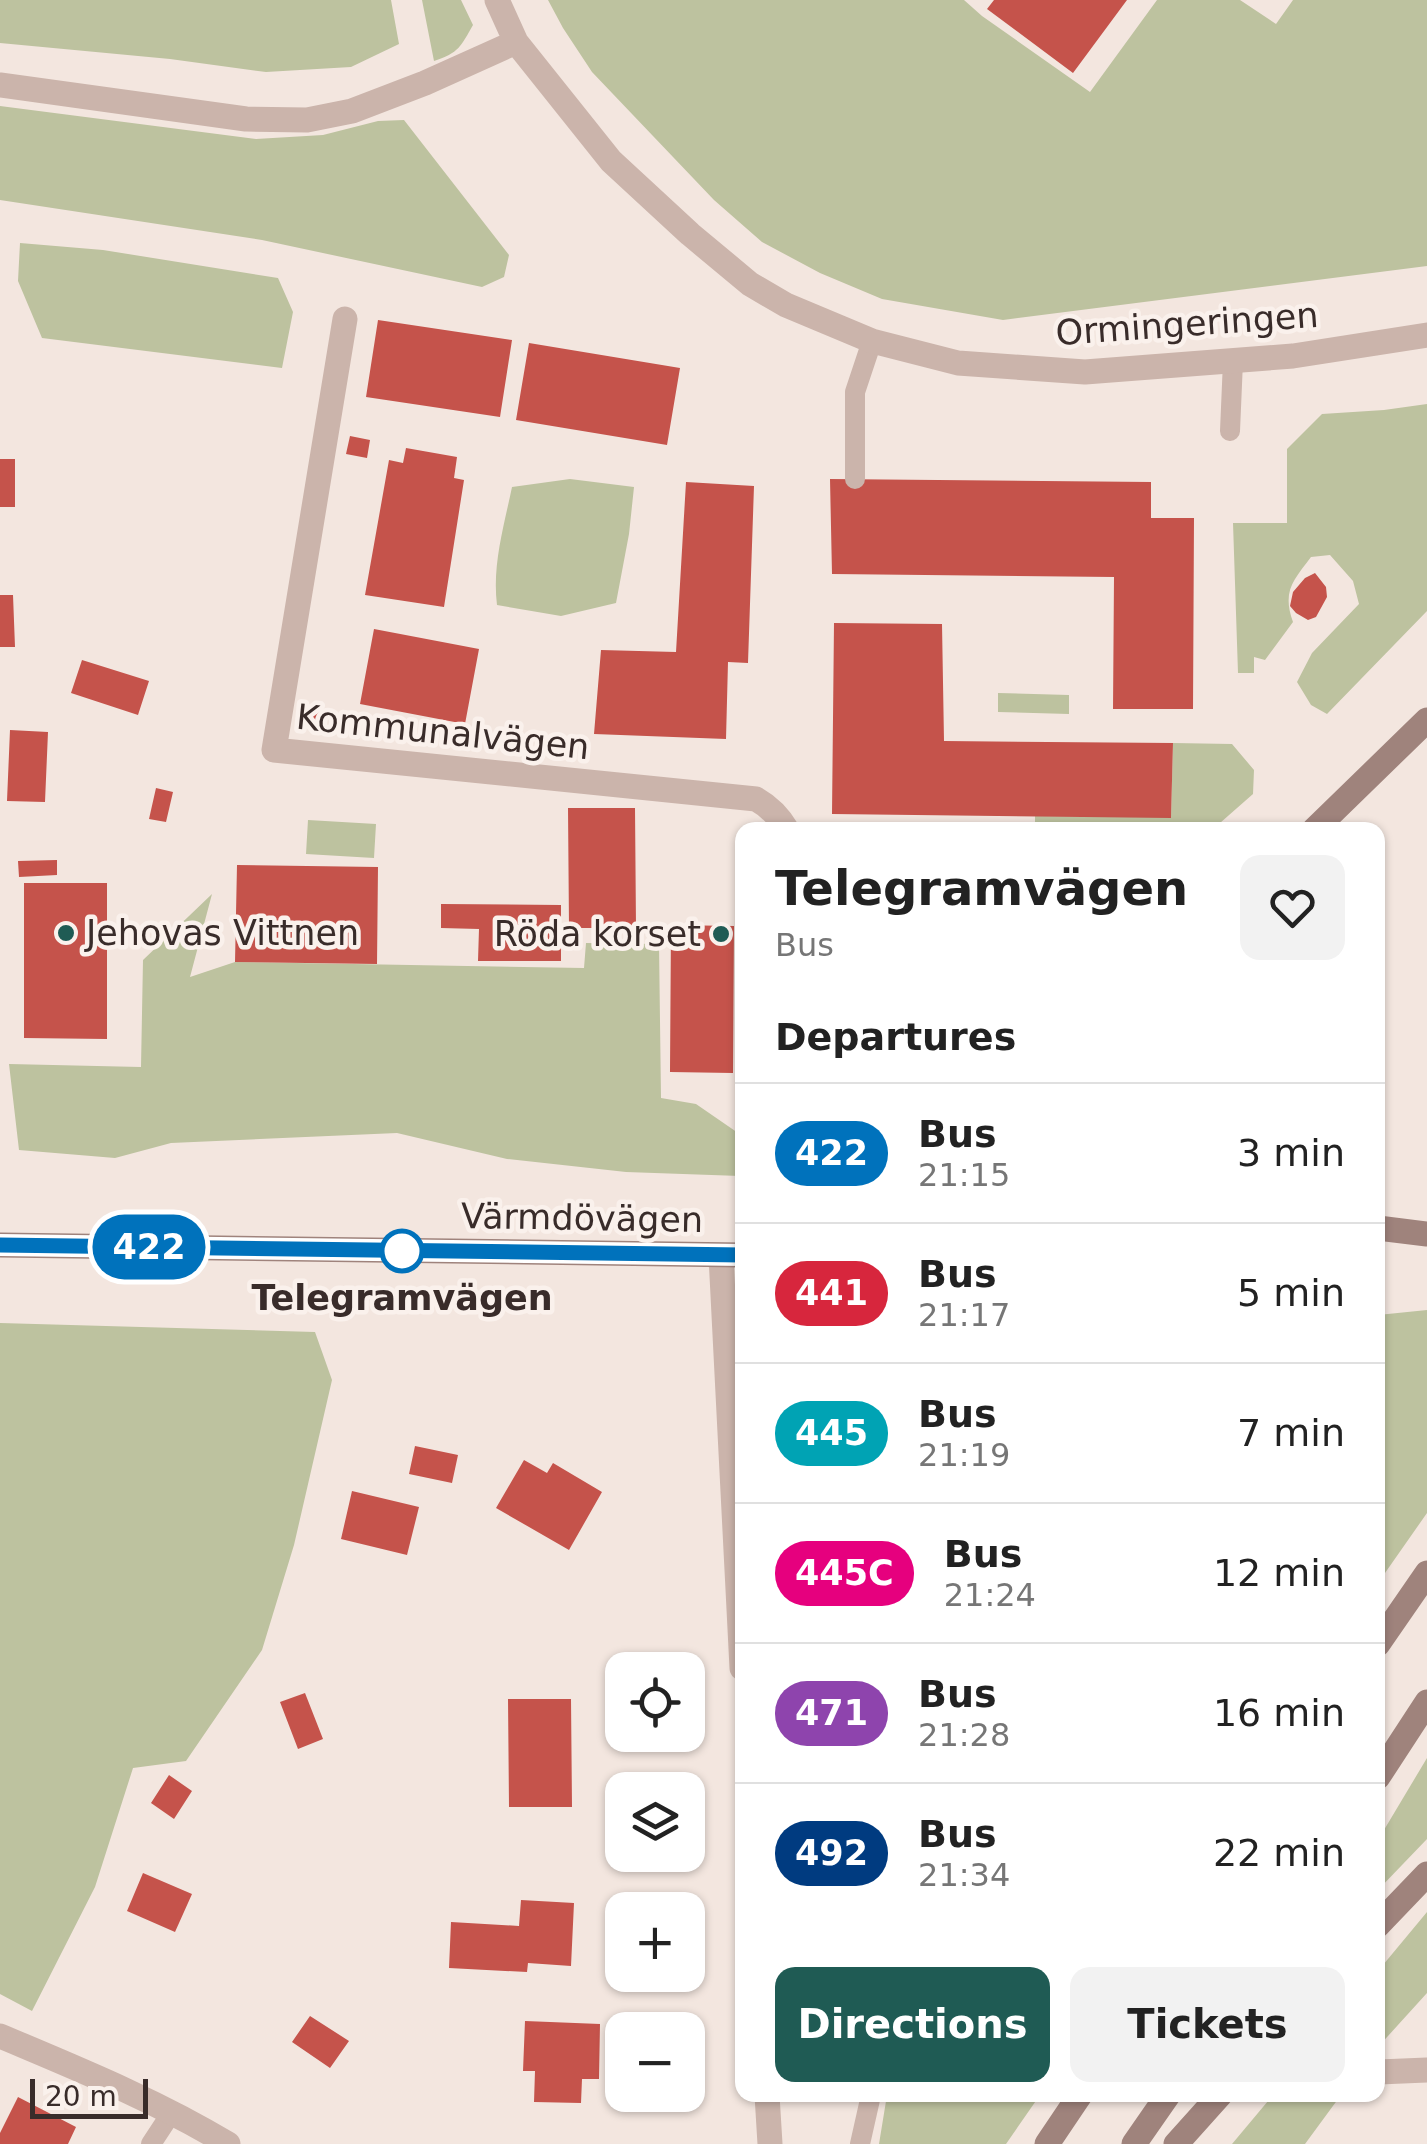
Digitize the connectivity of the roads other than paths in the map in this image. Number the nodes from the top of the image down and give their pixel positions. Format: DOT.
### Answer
graph roads {
  1 [pos="497,0"];
  2 [pos="516,42"];
  3 [pos="0,85"];
  4 [pos="344,319"];
  5 [pos="1427,336"];
  6 [pos="872,341"];
  7 [pos="1232,361"];
  8 [pos="1230,430"];
  9 [pos="854,479"];
  10 [pos="1427,720"];
  11 [pos="782,822"];
  12 [pos="1322,822"];
  13 [pos="1385,1229"];
  14 [pos="1427,1238"];
  15 [pos="1385,1241"];
  16 [pos="0,1245"];
  17 [pos="732,1255"];
  18 [pos="735,1379"];
  19 [pos="1427,1574"];
  20 [pos="1385,1634"];
  21 [pos="1427,1702"];
  22 [pos="1385,1766"];
  23 [pos="1427,1874"];
  24 [pos="1385,1918"];
  25 [pos="0,2036"];
  26 [pos="1427,2070"];
  27 [pos="1385,2072"];
  28 [pos="767,2102"];
  29 [pos="869,2102"];
  30 [pos="1075,2102"];
  31 [pos="1163,2102"];
  32 [pos="1214,2102"];
  33 [pos="172,2112"];
  34 [pos="151,2144"];
  35 [pos="228,2144"];
  36 [pos="770,2144"];
  37 [pos="860,2144"];
  38 [pos="1047,2144"];
  39 [pos="1134,2144"];
  40 [pos="1176,2144"];
  1 -- 2 [label="street, Ormingeringen"];
  2 -- 3 [label="street"];
  2 -- 6 [label="street, Ormingeringen"];
  4 -- 11 [label="street, Kommunalvägen"];
  5 -- 7 [label="street, Ormingeringen"];
  6 -- 7 [label="street, Ormingeringen"];
  6 -- 9 [label="lane"];
  7 -- 8 [label="lane"];
  10 -- 12 [label="main road"];
  13 -- 14 [label="main road"];
  14 -- 15 [label="main road"];
  16 -- 17 [label="main road, Värmdövägen"];
  17 -- 18 [label="street"];
  19 -- 20 [label="main road"];
  21 -- 22 [label="main road"];
  23 -- 24 [label="main road"];
  25 -- 33 [label="street"];
  26 -- 27 [label="street"];
  28 -- 36 [label="street"];
  29 -- 37 [label="lane"];
  30 -- 38 [label="main road"];
  31 -- 39 [label="main road"];
  32 -- 40 [label="main road"];
  33 -- 34 [label="lane"];
  33 -- 35 [label="street"];
}
